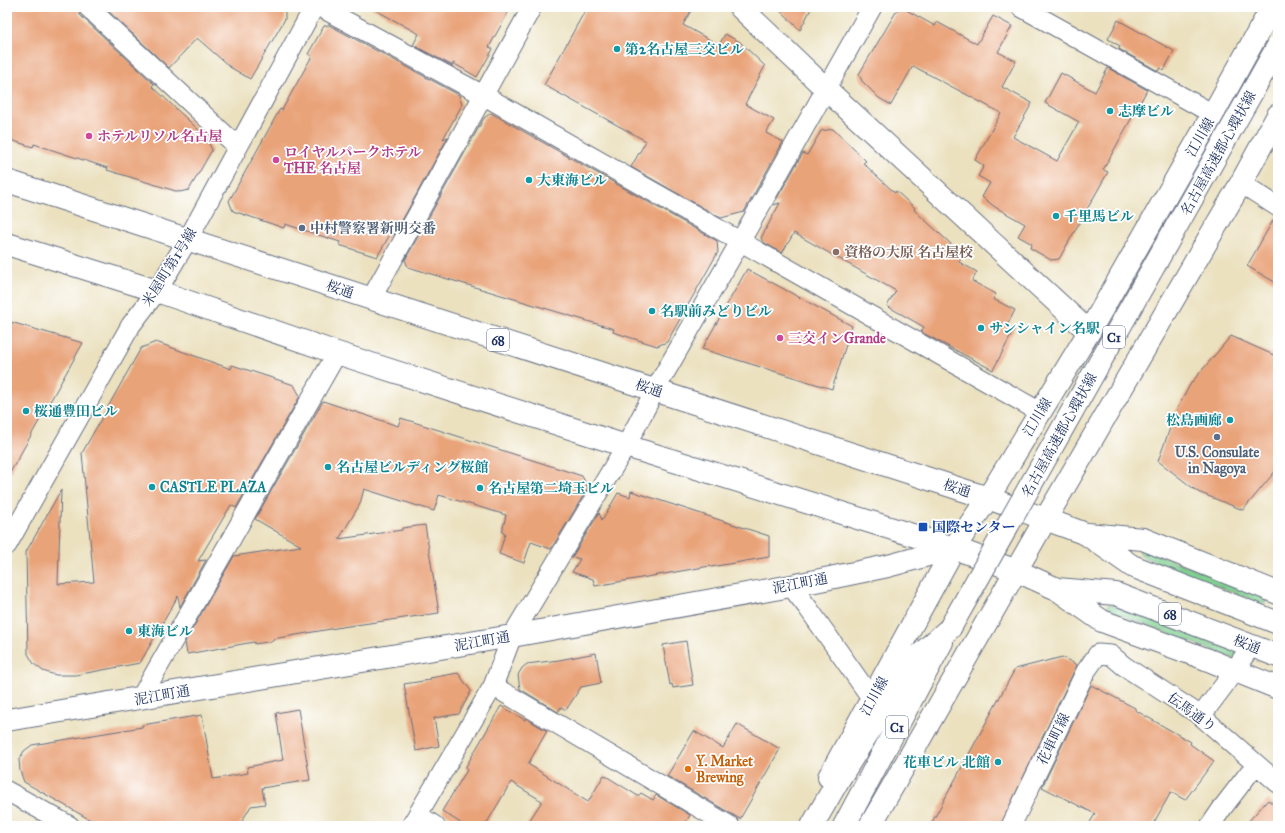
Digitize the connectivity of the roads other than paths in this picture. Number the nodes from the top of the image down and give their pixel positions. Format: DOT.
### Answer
graph roads {
  1 [pos="88,7"];
  2 [pos="314,7"];
  3 [pos="320,7"];
  4 [pos="532,7"];
  5 [pos="740,7"];
  6 [pos="872,7"];
  7 [pos="1022,7"];
  8 [pos="1272,7"];
  9 [pos="1278,46"];
  10 [pos="826,89"];
  11 [pos="483,95"];
  12 [pos="1213,114"];
  13 [pos="1278,115"];
  14 [pos="237,146"];
  15 [pos="7,181"];
  16 [pos="1241,183"];
  17 [pos="1278,207"];
  18 [pos="188,239"];
  19 [pos="740,242"];
  20 [pos="7,244"];
  21 [pos="157,291"];
  22 [pos="371,299"];
  23 [pos="1089,332"];
  24 [pos="337,352"];
  25 [pos="654,390"];
  26 [pos="1040,412"];
  27 [pos="626,446"];
  28 [pos="988,498"];
  29 [pos="1045,520"];
  30 [pos="1086,534"];
  31 [pos="7,545"];
  32 [pos="954,548"];
  33 [pos="1016,571"];
  34 [pos="791,586"];
  35 [pos="1057,589"];
  36 [pos="1278,593"];
  37 [pos="1276,619"];
  38 [pos="950,628"];
  39 [pos="512,636"];
  40 [pos="1251,646"];
  41 [pos="1098,654"];
  42 [pos="1278,656"];
  43 [pos="1235,670"];
  44 [pos="493,686"];
  45 [pos="1278,688"];
  46 [pos="140,699"];
  47 [pos="872,699"];
  48 [pos="1201,716"];
  49 [pos="7,720"];
  50 [pos="1256,764"];
  51 [pos="1278,783"];
  52 [pos="7,791"];
  53 [pos="415,821"];
  54 [pos="70,826"];
  55 [pos="435,826"];
  56 [pos="730,826"];
  57 [pos="802,826"];
  58 [pos="812,826"];
  59 [pos="844,826"];
  60 [pos="870,826"];
  61 [pos="1012,826"];
  62 [pos="1210,826"];
  1 -- 14 [label="street"];
  2 -- 14 [label="street, 米屋町第1号線"];
  3 -- 11 [label="street"];
  4 -- 11 [label="street"];
  5 -- 10 [label="main road"];
  6 -- 10 [label="street"];
  7 -- 12 [label="street"];
  8 -- 12 [label="main road, 江川線"];
  9 -- 38 [label="main road, 名古屋高速都心環状線 / C1, bridge"];
  10 -- 19 [label="street"];
  10 -- 23 [label="main road"];
  11 -- 19 [label="street"];
  11 -- 22 [label="street"];
  12 -- 23 [label="main road, 江川線"];
  13 -- 16 [label="main road"];
  14 -- 18 [label="street, 米屋町第1号線"];
  15 -- 18 [label="main road, 桜通 / 68"];
  16 -- 17 [label="street"];
  16 -- 29 [label="main road"];
  18 -- 21 [label="street, 米屋町第1号線"];
  18 -- 22 [label="main road, 桜通 / 68"];
  19 -- 25 [label="street"];
  19 -- 26 [label="street"];
  20 -- 21 [label="main road, 桜通 / 68"];
  21 -- 24 [label="main road, 桜通 / 68"];
  21 -- 31 [label="street, 米屋町第1号線"];
  22 -- 25 [label="main road, 桜通 / 68"];
  23 -- 26 [label="main road, 江川線"];
  24 -- 27 [label="main road, 桜通 / 68"];
  24 -- 46 [label="street"];
  25 -- 27 [label="street"];
  25 -- 28 [label="main road, 桜通 / 68"];
  26 -- 28 [label="main road, 江川線"];
  27 -- 32 [label="main road, 桜通 / 68"];
  27 -- 39 [label="street"];
  28 -- 29 [label="main road, 桜通 / 68"];
  28 -- 32 [label="main road, 江川線"];
  29 -- 30 [label="main road, 桜通 / 68"];
  29 -- 33 [label="main road"];
  30 -- 36 [label="main road, 68"];
  30 -- 37 [label="main road, 桜通 / 68"];
  32 -- 33 [label="main road, 桜通 / 68"];
  32 -- 34 [label="main road, 泥江町通"];
  32 -- 47 [label="main road, 江川線"];
  33 -- 35 [label="main road, 桜通 / 68"];
  33 -- 60 [label="main road"];
  34 -- 39 [label="main road, 泥江町通"];
  34 -- 47 [label="street"];
  35 -- 40 [label="main road, 桜通 / 68"];
  35 -- 43 [label="main road, 68"];
  38 -- 58 [label="main road"];
  38 -- 59 [label="main road, 名古屋高速都心環状線 / C1"];
  39 -- 44 [label="street"];
  39 -- 46 [label="main road, 泥江町通"];
  40 -- 42 [label="main road, 桜通 / 68"];
  40 -- 43 [label="street"];
  41 -- 48 [label="street, 伝馬通り"];
  41 -- 61 [label="street, 花車町線"];
  43 -- 45 [label="main road, 68"];
  43 -- 48 [label="street"];
  44 -- 53 [label="street"];
  44 -- 56 [label="street"];
  46 -- 49 [label="main road, 泥江町通"];
  47 -- 57 [label="main road, 江川線"];
  48 -- 50 [label="street, 伝馬通り"];
  50 -- 51 [label="street, 伝馬通り"];
  50 -- 62 [label="street"];
  52 -- 54 [label="street"];
  53 -- 55 [label="street"];
}
